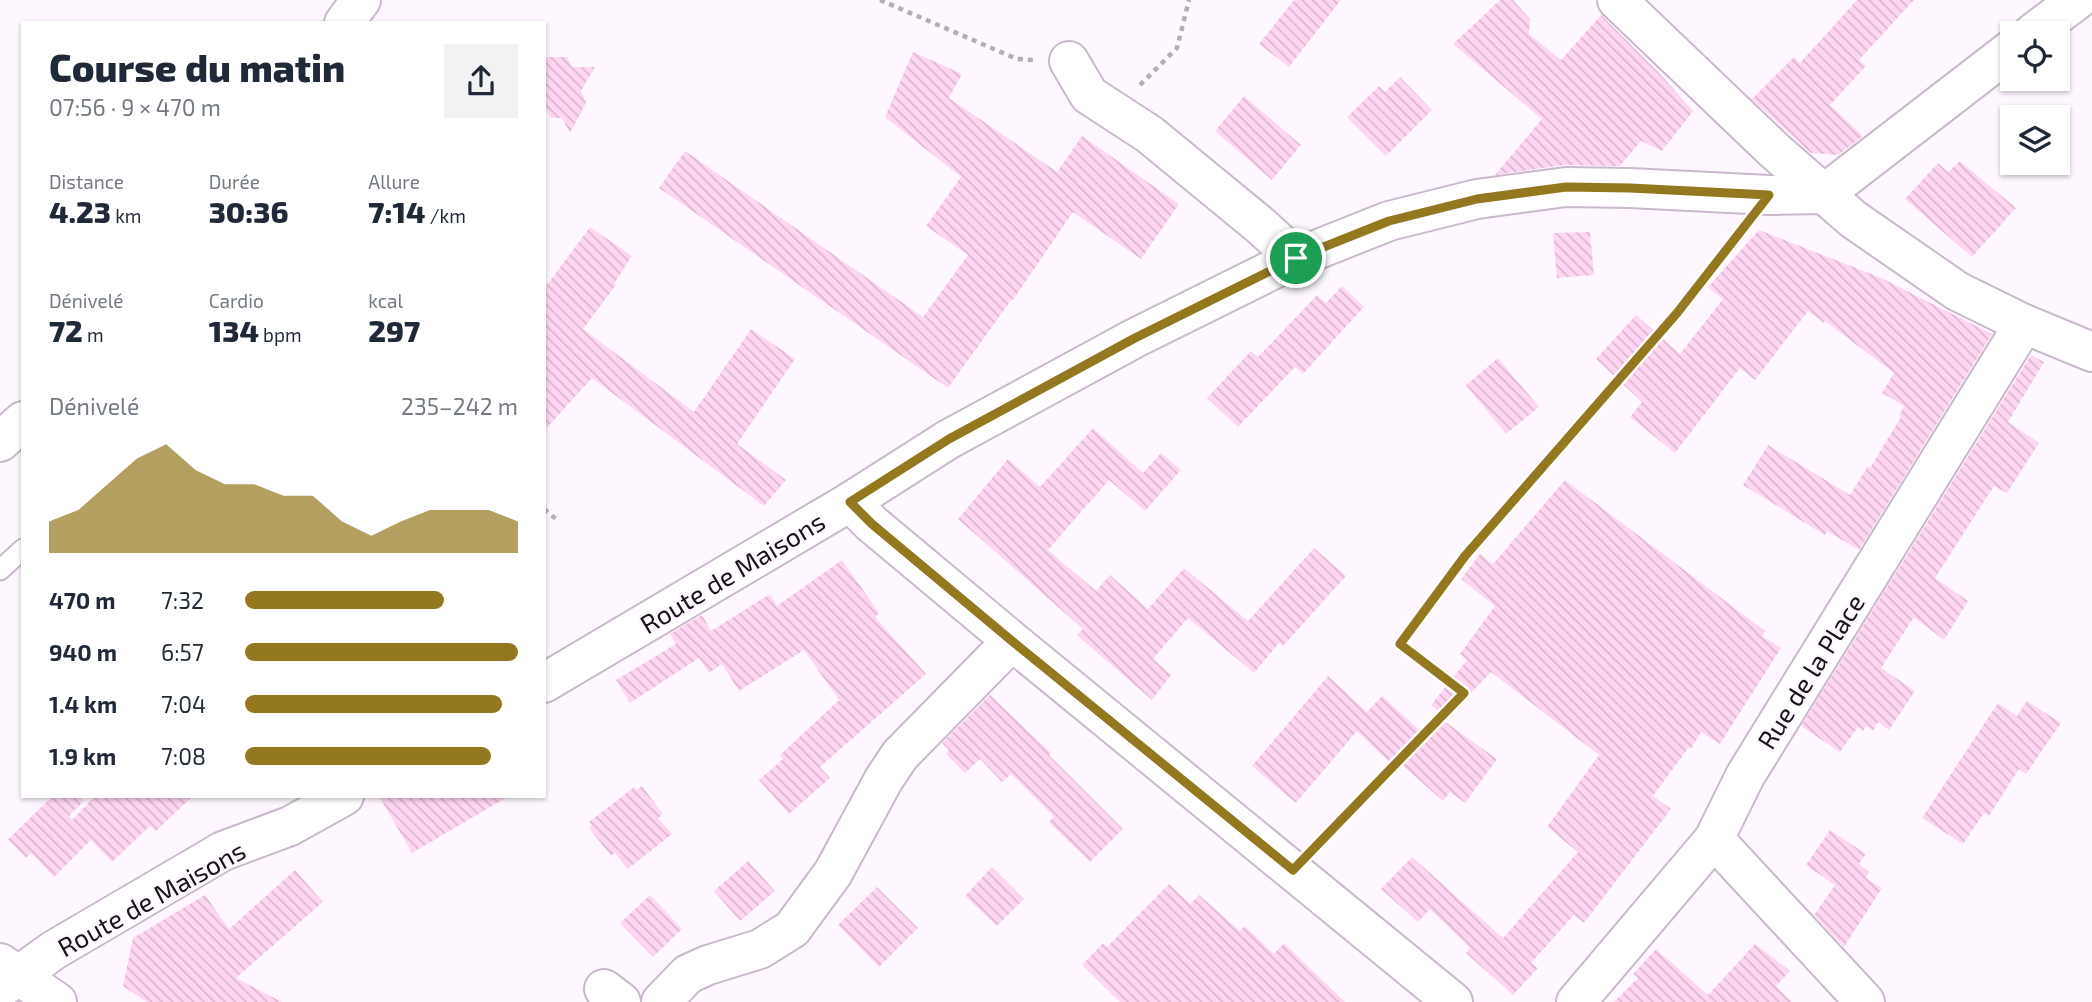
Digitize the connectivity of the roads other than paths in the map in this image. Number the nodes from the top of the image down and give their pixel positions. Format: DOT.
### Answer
graph roads {
  1 [pos="361,0"];
  2 [pos="1617,0"];
  3 [pos="2077,0"];
  4 [pos="345,21"];
  5 [pos="2049,21"];
  6 [pos="2000,58"];
  7 [pos="1069,61"];
  8 [pos="1824,194"];
  9 [pos="1296,258"];
  10 [pos="2024,324"];
  11 [pos="2092,352"];
  12 [pos="21,423"];
  13 [pos="0,442"];
  14 [pos="850,502"];
  15 [pos="21,551"];
  16 [pos="0,570"];
  17 [pos="1012,641"];
  18 [pos="546,682"];
  19 [pos="340,798"];
  20 [pos="1714,839"];
  21 [pos="6,975"];
  22 [pos="57,1002"];
  23 [pos="661,1002"];
  24 [pos="1453,1002"];
  25 [pos="1576,1002"];
  26 [pos="1865,1002"];
  1 -- 4 [label="street"];
  2 -- 8 [label="street"];
  3 -- 5 [label="street"];
  6 -- 8 [label="street"];
  7 -- 9 [label="street"];
  8 -- 9 [label="street, Route de Maisons"];
  8 -- 10 [label="street"];
  9 -- 14 [label="street, Route de Maisons"];
  10 -- 11 [label="street"];
  10 -- 20 [label="street, Rue de la Place"];
  12 -- 13 [label="street"];
  14 -- 17 [label="street"];
  14 -- 18 [label="street, Route de Maisons"];
  15 -- 16 [label="lane"];
  17 -- 23 [label="street"];
  17 -- 24 [label="street"];
  19 -- 21 [label="street, Route de Maisons"];
  20 -- 25 [label="street, Rue de la Place"];
  20 -- 26 [label="street"];
  21 -- 22 [label="street"];
}
